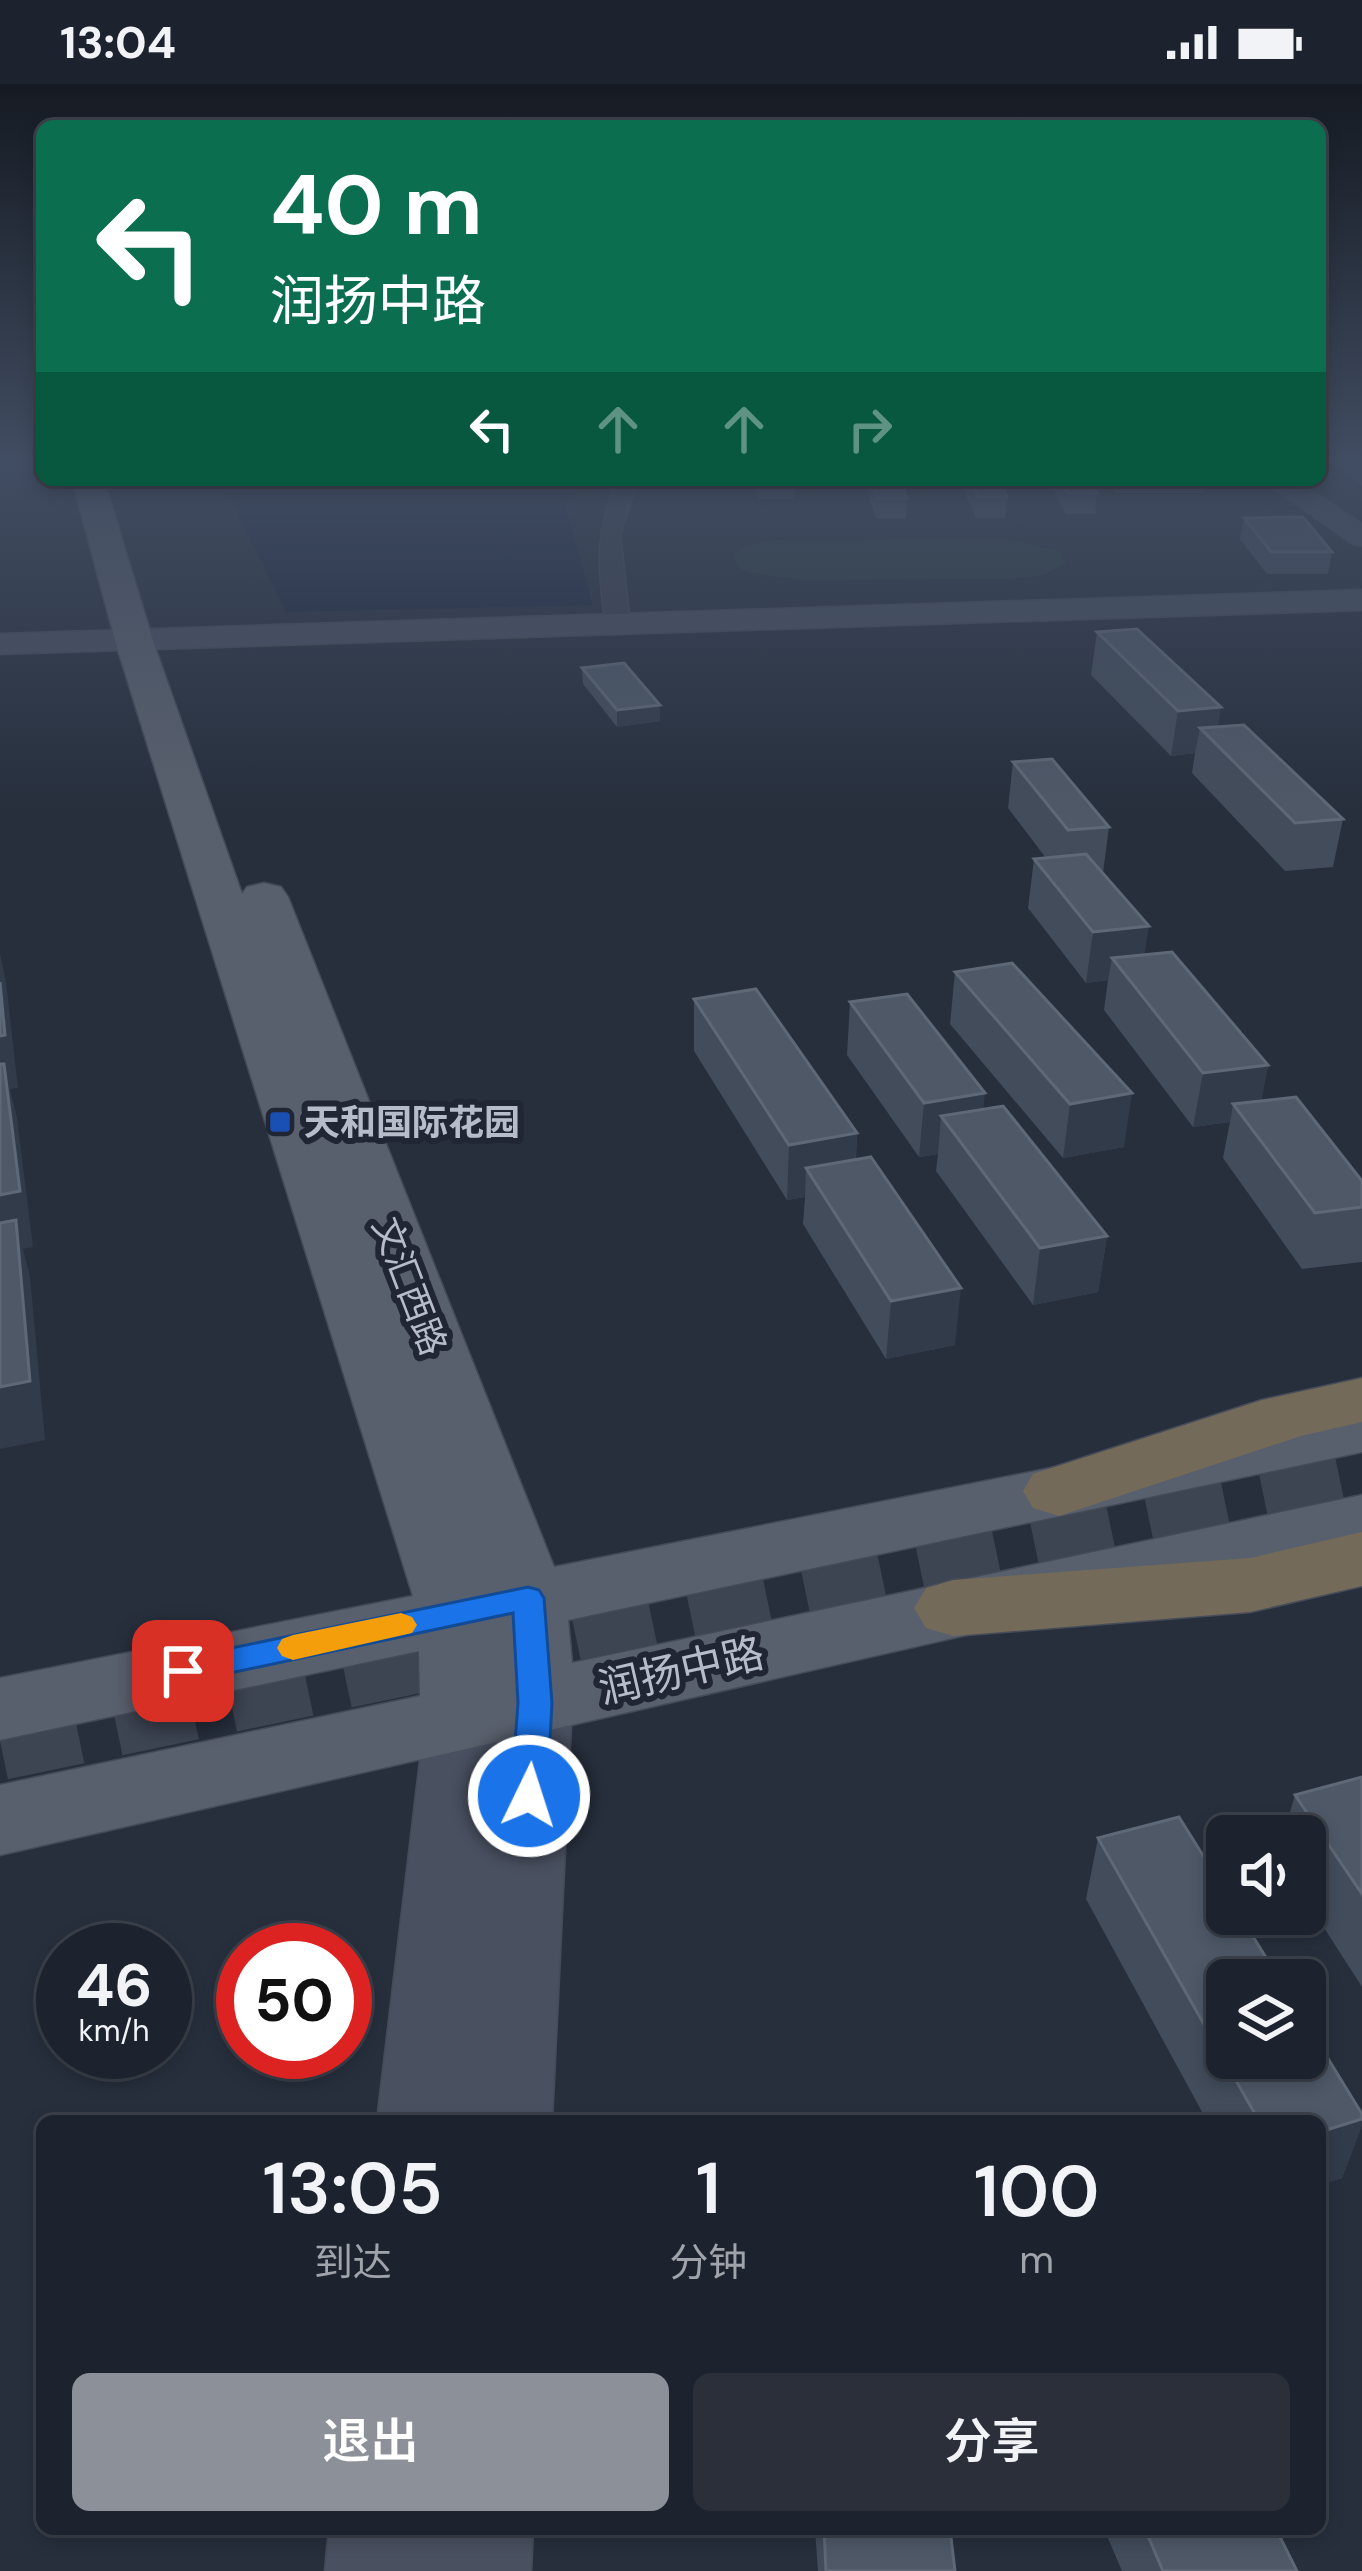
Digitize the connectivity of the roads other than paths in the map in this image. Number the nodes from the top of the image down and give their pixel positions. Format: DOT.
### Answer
graph roads {
  1 [pos="127,578"];
  2 [pos="138,578"];
  3 [pos="609,578"];
  4 [pos="1362,604"];
  5 [pos="618,625"];
  6 [pos="152,643"];
  7 [pos="0,647"];
  8 [pos="1362,1400"];
  9 [pos="1362,1430"];
  10 [pos="1059,1491"];
  11 [pos="1362,1520"];
  12 [pos="1362,1559"];
  13 [pos="493,1606"];
  14 [pos="953,1608"];
  15 [pos="0,1709"];
  16 [pos="498,1711"];
  17 [pos="0,1820"];
  18 [pos="423,2115"];
  19 [pos="507,2115"];
  20 [pos="381,2535"];
  21 [pos="481,2535"];
  22 [pos="378,2571"];
  23 [pos="478,2571"];
  1 -- 6 [label="main road, 文汇西路"];
  2 -- 6 [label="main road, 文汇西路"];
  3 -- 5 [label="street"];
  4 -- 5 [label="street"];
  4 -- 6 [label="street"];
  5 -- 6 [label="street"];
  6 -- 7 [label="street"];
  6 -- 13 [label="main road, 文汇西路"];
  8 -- 10 [label="highway"];
  9 -- 10 [label="main road"];
  10 -- 13 [label="main road"];
  11 -- 14 [label="main road, 润扬中路"];
  12 -- 14 [label="highway"];
  13 -- 15 [label="main road"];
  13 -- 16 [label="main road, 文汇西路"];
  14 -- 16 [label="main road, 润扬中路"];
  16 -- 17 [label="main road, 润扬中路"];
  16 -- 18 [label="street, 文汇西路"];
  16 -- 19 [label="street, 文汇西路"];
  20 -- 22 [label="street"];
  21 -- 23 [label="street"];
}
